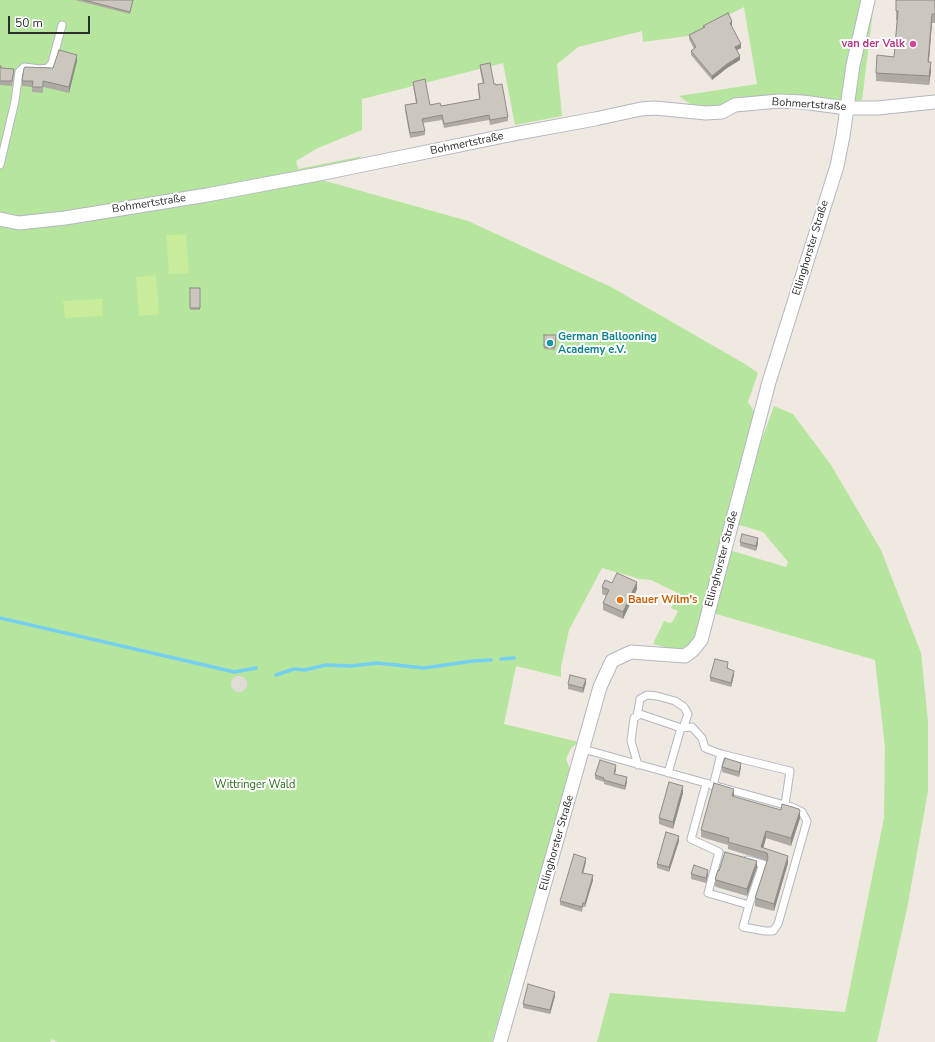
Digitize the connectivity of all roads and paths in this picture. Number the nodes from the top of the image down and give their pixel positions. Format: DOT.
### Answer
graph roads {
  1 [pos="868,0"];
  2 [pos="62,26"];
  3 [pos="935,102"];
  4 [pos="847,108"];
  5 [pos="0,165"];
  6 [pos="0,219"];
  7 [pos="637,716"];
  8 [pos="682,728"];
  9 [pos="583,749"];
  10 [pos="721,754"];
  11 [pos="638,765"];
  12 [pos="668,773"];
  13 [pos="710,785"];
  14 [pos="785,805"];
  15 [pos="741,858"];
  16 [pos="749,905"];
  17 [pos="500,1042"];
  1 -- 4 [label="street, Ellinghorster Straße"];
  2 -- 5 [label="lane"];
  3 -- 4 [label="street, Bohmertstraße"];
  4 -- 6 [label="street, Bohmertstraße"];
  4 -- 9 [label="street, Ellinghorster Straße"];
  7 -- 8 [label="lane"];
  7 -- 8 [label="lane"];
  7 -- 11 [label="lane"];
  8 -- 10 [label="lane"];
  8 -- 12 [label="lane"];
  9 -- 11 [label="lane"];
  9 -- 17 [label="street, Ellinghorster Straße"];
  10 -- 13 [label="lane"];
  10 -- 14 [label="lane"];
  11 -- 12 [label="lane"];
  12 -- 13 [label="lane"];
  13 -- 14 [label="lane"];
  13 -- 16 [label="lane"];
  14 -- 16 [label="lane"];
  15 -- 16 [label="lane"];
}
